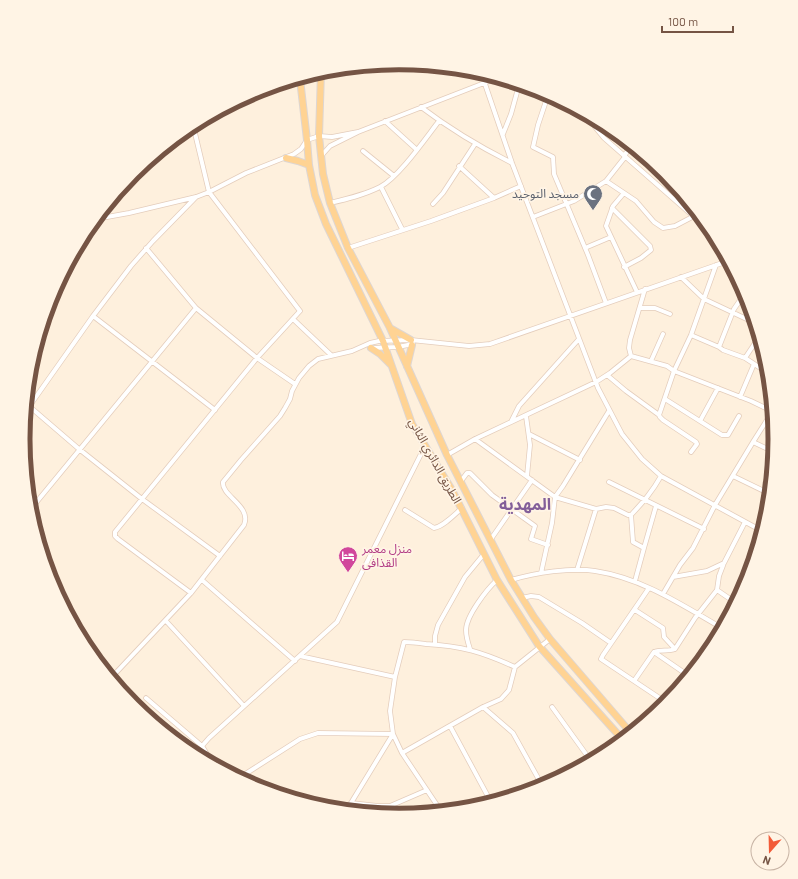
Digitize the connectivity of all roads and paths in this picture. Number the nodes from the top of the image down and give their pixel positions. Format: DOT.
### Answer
graph roads {
  1 [pos="321,79"];
  2 [pos="484,81"];
  3 [pos="489,82"];
  4 [pos="301,84"];
  5 [pos="485,84"];
  6 [pos="518,90"];
  7 [pos="546,102"];
  8 [pos="421,107"];
  9 [pos="385,121"];
  10 [pos="439,121"];
  11 [pos="596,128"];
  12 [pos="358,132"];
  13 [pos="195,133"];
  14 [pos="502,134"];
  15 [pos="319,136"];
  16 [pos="308,140"];
  17 [pos="475,144"];
  18 [pos="417,150"];
  19 [pos="363,151"];
  20 [pos="628,151"];
  21 [pos="322,155"];
  22 [pos="625,156"];
  23 [pos="286,158"];
  24 [pos="512,163"];
  25 [pos="309,165"];
  26 [pos="459,166"];
  27 [pos="394,176"];
  28 [pos="606,181"];
  29 [pos="521,186"];
  30 [pos="381,187"];
  31 [pos="209,192"];
  32 [pos="624,193"];
  33 [pos="196,197"];
  34 [pos="494,198"];
  35 [pos="330,203"];
  36 [pos="433,204"];
  37 [pos="568,204"];
  38 [pos="612,208"];
  39 [pos="692,215"];
  40 [pos="693,216"];
  41 [pos="533,217"];
  42 [pos="104,218"];
  43 [pos="402,229"];
  44 [pos="611,237"];
  45 [pos="146,248"];
  46 [pos="348,248"];
  47 [pos="585,248"];
  48 [pos="723,263"];
  49 [pos="716,265"];
  50 [pos="624,267"];
  51 [pos="681,277"];
  52 [pos="645,289"];
  53 [pos="637,292"];
  54 [pos="704,299"];
  55 [pos="741,300"];
  56 [pos="606,303"];
  57 [pos="196,308"];
  58 [pos="640,308"];
  59 [pos="733,313"];
  60 [pos="670,314"];
  61 [pos="93,316"];
  62 [pos="570,316"];
  63 [pos="293,319"];
  64 [pos="748,320"];
  65 [pos="390,328"];
  66 [pos="663,334"];
  67 [pos="691,335"];
  68 [pos="579,339"];
  69 [pos="414,342"];
  70 [pos="755,343"];
  71 [pos="384,344"];
  72 [pos="396,344"];
  73 [pos="363,347"];
  74 [pos="719,347"];
  75 [pos="371,348"];
  76 [pos="331,355"];
  77 [pos="631,356"];
  78 [pos="257,358"];
  79 [pos="744,358"];
  80 [pos="651,361"];
  81 [pos="152,362"];
  82 [pos="754,364"];
  83 [pos="393,366"];
  84 [pos="407,366"];
  85 [pos="761,369"];
  86 [pos="674,371"];
  87 [pos="607,375"];
  88 [pos="596,382"];
  89 [pos="295,384"];
  90 [pos="718,388"];
  91 [pos="740,397"];
  92 [pos="665,399"];
  93 [pos="32,402"];
  94 [pos="32,408"];
  95 [pos="767,409"];
  96 [pos="215,410"];
  97 [pos="609,411"];
  98 [pos="659,415"];
  99 [pos="526,416"];
  100 [pos="739,416"];
  101 [pos="767,420"];
  102 [pos="700,421"];
  103 [pos="511,423"];
  104 [pos="529,434"];
  105 [pos="475,439"];
  106 [pos="753,442"];
  107 [pos="426,446"];
  108 [pos="79,449"];
  109 [pos="768,449"];
  110 [pos="691,452"];
  111 [pos="447,455"];
  112 [pos="580,460"];
  113 [pos="527,476"];
  114 [pos="661,476"];
  115 [pos="733,476"];
  116 [pos="532,480"];
  117 [pos="460,481"];
  118 [pos="609,482"];
  119 [pos="764,491"];
  120 [pos="555,497"];
  121 [pos="142,499"];
  122 [pos="646,500"];
  123 [pos="36,503"];
  124 [pos="715,505"];
  125 [pos="656,506"];
  126 [pos="462,508"];
  127 [pos="511,509"];
  128 [pos="596,509"];
  129 [pos="405,510"];
  130 [pos="631,515"];
  131 [pos="745,522"];
  132 [pos="757,528"];
  133 [pos="704,529"];
  134 [pos="491,539"];
  135 [pos="548,545"];
  136 [pos="644,548"];
  137 [pos="484,554"];
  138 [pos="220,556"];
  139 [pos="724,563"];
  140 [pos="577,570"];
  141 [pos="541,573"];
  142 [pos="673,577"];
  143 [pos="202,580"];
  144 [pos="497,580"];
  145 [pos="511,580"];
  146 [pos="635,582"];
  147 [pos="649,588"];
  148 [pos="717,590"];
  149 [pos="191,593"];
  150 [pos="663,594"];
  151 [pos="522,598"];
  152 [pos="731,600"];
  153 [pos="635,610"];
  154 [pos="699,614"];
  155 [pos="166,621"];
  156 [pos="718,626"];
  157 [pos="550,639"];
  158 [pos="611,643"];
  159 [pos="435,644"];
  160 [pos="539,646"];
  161 [pos="470,649"];
  162 [pos="675,649"];
  163 [pos="654,652"];
  164 [pos="300,656"];
  165 [pos="295,661"];
  166 [pos="515,667"];
  167 [pos="684,673"];
  168 [pos="115,674"];
  169 [pos="395,677"];
  170 [pos="634,681"];
  171 [pos="146,698"];
  172 [pos="661,698"];
  173 [pos="244,706"];
  174 [pos="483,707"];
  175 [pos="552,707"];
  176 [pos="450,726"];
  177 [pos="628,729"];
  178 [pos="393,734"];
  179 [pos="619,736"];
  180 [pos="202,746"];
  181 [pos="402,753"];
  182 [pos="207,755"];
  183 [pos="588,756"];
  184 [pos="245,774"];
  185 [pos="539,780"];
  186 [pos="427,790"];
  187 [pos="489,797"];
  188 [pos="351,802"];
  189 [pos="348,805"];
  190 [pos="438,806"];
  1 -- 15 [label="main road, الطريق الدائري الثاني"];
  2 -- 5 [label="street"];
  3 -- 5 [label="street"];
  4 -- 16 [label="main road, الطريق الدائري الثاني"];
  5 -- 8 [label="street"];
  5 -- 14 [label="street"];
  6 -- 14 [label="street"];
  7 -- 37 [label="street"];
  8 -- 9 [label="street"];
  8 -- 10 [label="street"];
  9 -- 12 [label="street"];
  9 -- 18 [label="street"];
  10 -- 17 [label="street"];
  10 -- 18 [label="street"];
  11 -- 22 [label="street"];
  12 -- 15 [label="street"];
  12 -- 21 [label="street"];
  13 -- 31 [label="street"];
  14 -- 24 [label="street"];
  15 -- 16 [label="street"];
  15 -- 21 [label="main road, الطريق الدائري الثاني"];
  16 -- 23 [label="street"];
  16 -- 25 [label="main road, الطريق الدائري الثاني"];
  17 -- 24 [label="street"];
  17 -- 26 [label="street"];
  18 -- 27 [label="street"];
  19 -- 27 [label="street"];
  20 -- 22 [label="street"];
  21 -- 35 [label="main road, الطريق الدائري الثاني"];
  22 -- 28 [label="street"];
  22 -- 39 [label="street"];
  23 -- 25 [label="main road"];
  23 -- 31 [label="street"];
  24 -- 29 [label="street"];
  25 -- 71 [label="main road, الطريق الدائري الثاني"];
  26 -- 34 [label="street"];
  26 -- 36 [label="street"];
  27 -- 30 [label="street"];
  28 -- 32 [label="street"];
  28 -- 37 [label="street"];
  29 -- 34 [label="street"];
  29 -- 41 [label="street"];
  30 -- 35 [label="street"];
  30 -- 43 [label="street"];
  31 -- 33 [label="street"];
  31 -- 63 [label="street"];
  32 -- 38 [label="street"];
  32 -- 40 [label="street"];
  33 -- 42 [label="street"];
  33 -- 45 [label="street"];
  34 -- 43 [label="street"];
  35 -- 46 [label="main road, الطريق الدائري الثاني"];
  37 -- 41 [label="street"];
  37 -- 47 [label="street"];
  38 -- 44 [label="street"];
  38 -- 50 [label="street"];
  41 -- 62 [label="street"];
  43 -- 46 [label="street"];
  44 -- 47 [label="street"];
  44 -- 50 [label="street"];
  45 -- 57 [label="street"];
  45 -- 61 [label="street"];
  46 -- 65 [label="main road, الطريق الدائري الثاني"];
  47 -- 56 [label="street"];
  48 -- 49 [label="street"];
  49 -- 51 [label="street"];
  49 -- 54 [label="street"];
  50 -- 53 [label="street"];
  51 -- 52 [label="street"];
  51 -- 54 [label="street"];
  52 -- 53 [label="street"];
  52 -- 58 [label="street"];
  53 -- 56 [label="street"];
  54 -- 59 [label="street"];
  54 -- 67 [label="street"];
  55 -- 59 [label="street"];
  56 -- 62 [label="street"];
  57 -- 78 [label="street"];
  57 -- 81 [label="street"];
  58 -- 60 [label="street"];
  58 -- 77 [label="street"];
  59 -- 64 [label="street"];
  59 -- 74 [label="street"];
  61 -- 81 [label="street"];
  61 -- 93 [label="street"];
  62 -- 68 [label="street"];
  62 -- 69 [label="street"];
  63 -- 76 [label="street"];
  63 -- 78 [label="street"];
  65 -- 69 [label="main road"];
  65 -- 72 [label="main road, الطريق الدائري الثاني"];
  66 -- 80 [label="street"];
  67 -- 74 [label="street"];
  67 -- 86 [label="street"];
  68 -- 88 [label="street"];
  68 -- 103 [label="street"];
  69 -- 72 [label="street"];
  69 -- 72 [label="street"];
  69 -- 84 [label="main road"];
  70 -- 79 [label="street"];
  71 -- 72 [label="street"];
  71 -- 72 [label="street"];
  71 -- 73 [label="street"];
  71 -- 75 [label="street"];
  71 -- 83 [label="main road, الطريق الدائري الثاني"];
  72 -- 84 [label="main road, الطريق الدائري الثاني"];
  73 -- 75 [label="street"];
  73 -- 76 [label="street"];
  74 -- 79 [label="street"];
  75 -- 83 [label="main road"];
  76 -- 89 [label="street"];
  77 -- 80 [label="street"];
  77 -- 87 [label="street"];
  78 -- 89 [label="street"];
  78 -- 96 [label="street"];
  79 -- 82 [label="street"];
  80 -- 86 [label="street"];
  81 -- 96 [label="street"];
  81 -- 108 [label="street"];
  82 -- 85 [label="street"];
  82 -- 91 [label="street"];
  83 -- 107 [label="main road, الطريق الدائري الثاني"];
  84 -- 111 [label="main road, الطريق الدائري الثاني"];
  86 -- 90 [label="street"];
  86 -- 92 [label="street"];
  87 -- 88 [label="street"];
  87 -- 98 [label="street"];
  88 -- 97 [label="street"];
  88 -- 99 [label="street"];
  89 -- 138 [label="street"];
  90 -- 91 [label="street"];
  90 -- 102 [label="street"];
  91 -- 95 [label="street"];
  92 -- 98 [label="street"];
  92 -- 102 [label="street"];
  94 -- 108 [label="street"];
  96 -- 121 [label="street"];
  97 -- 112 [label="street"];
  97 -- 114 [label="street"];
  98 -- 110 [label="street"];
  99 -- 103 [label="street"];
  99 -- 104 [label="street"];
  100 -- 102 [label="street"];
  101 -- 106 [label="street"];
  103 -- 105 [label="street"];
  104 -- 112 [label="street"];
  104 -- 113 [label="street"];
  105 -- 111 [label="street"];
  105 -- 113 [label="street"];
  106 -- 109 [label="street"];
  106 -- 115 [label="street"];
  107 -- 126 [label="main road, الطريق الدائري الثاني"];
  107 -- 164 [label="street"];
  108 -- 121 [label="street"];
  108 -- 123 [label="street"];
  111 -- 117 [label="main road, الطريق الدائري الثاني"];
  112 -- 120 [label="street"];
  113 -- 116 [label="street"];
  114 -- 122 [label="street"];
  114 -- 124 [label="street"];
  115 -- 119 [label="street"];
  115 -- 124 [label="street"];
  116 -- 120 [label="street"];
  116 -- 127 [label="street"];
  117 -- 127 [label="street"];
  117 -- 134 [label="main road, الطريق الدائري الثاني"];
  118 -- 122 [label="street"];
  120 -- 128 [label="street"];
  120 -- 135 [label="street"];
  121 -- 138 [label="street"];
  121 -- 149 [label="street"];
  122 -- 125 [label="street"];
  122 -- 130 [label="street"];
  124 -- 131 [label="street"];
  124 -- 133 [label="street"];
  125 -- 133 [label="street"];
  125 -- 136 [label="street"];
  126 -- 129 [label="street"];
  126 -- 137 [label="main road, الطريق الدائري الثاني"];
  127 -- 134 [label="street"];
  127 -- 135 [label="street"];
  128 -- 130 [label="street"];
  128 -- 140 [label="street"];
  130 -- 136 [label="street"];
  131 -- 132 [label="street"];
  131 -- 139 [label="street"];
  133 -- 142 [label="street"];
  134 -- 145 [label="main road, الطريق الدائري الثاني"];
  135 -- 141 [label="street"];
  136 -- 146 [label="street"];
  137 -- 144 [label="main road, الطريق الدائري الثاني"];
  137 -- 159 [label="street"];
  138 -- 143 [label="street"];
  139 -- 142 [label="street"];
  139 -- 148 [label="street"];
  140 -- 141 [label="street"];
  140 -- 146 [label="street"];
  141 -- 145 [label="street"];
  142 -- 150 [label="street"];
  143 -- 149 [label="street"];
  143 -- 165 [label="street"];
  144 -- 160 [label="main road, الطريق الدائري الثاني"];
  144 -- 161 [label="street"];
  145 -- 151 [label="main road, الطريق الدائري الثاني"];
  146 -- 147 [label="street"];
  147 -- 150 [label="street"];
  147 -- 153 [label="street"];
  148 -- 152 [label="street"];
  148 -- 154 [label="street"];
  149 -- 155 [label="street"];
  150 -- 154 [label="street"];
  151 -- 157 [label="main road, الطريق الدائري الثاني"];
  151 -- 158 [label="street"];
  153 -- 158 [label="street"];
  153 -- 162 [label="street"];
  154 -- 156 [label="street"];
  154 -- 162 [label="street"];
  155 -- 168 [label="street"];
  155 -- 173 [label="street"];
  157 -- 160 [label="street"];
  157 -- 177 [label="main road, الطريق الدائري الثاني"];
  158 -- 170 [label="street"];
  159 -- 161 [label="street"];
  159 -- 169 [label="street"];
  160 -- 166 [label="street"];
  160 -- 179 [label="main road, الطريق الدائري الثاني"];
  161 -- 166 [label="street"];
  162 -- 163 [label="street"];
  163 -- 167 [label="street"];
  163 -- 170 [label="street"];
  164 -- 165 [label="street"];
  164 -- 169 [label="street"];
  165 -- 173 [label="street"];
  166 -- 174 [label="street"];
  169 -- 178 [label="street"];
  170 -- 172 [label="street"];
  171 -- 180 [label="street"];
  173 -- 180 [label="street"];
  174 -- 176 [label="street"];
  174 -- 185 [label="street"];
  175 -- 183 [label="street"];
  176 -- 181 [label="street"];
  176 -- 187 [label="street"];
  178 -- 181 [label="street"];
  178 -- 184 [label="street"];
  178 -- 188 [label="street"];
  180 -- 182 [label="street"];
  181 -- 186 [label="street"];
  186 -- 188 [label="street"];
  186 -- 190 [label="street"];
  188 -- 189 [label="street"];
}
